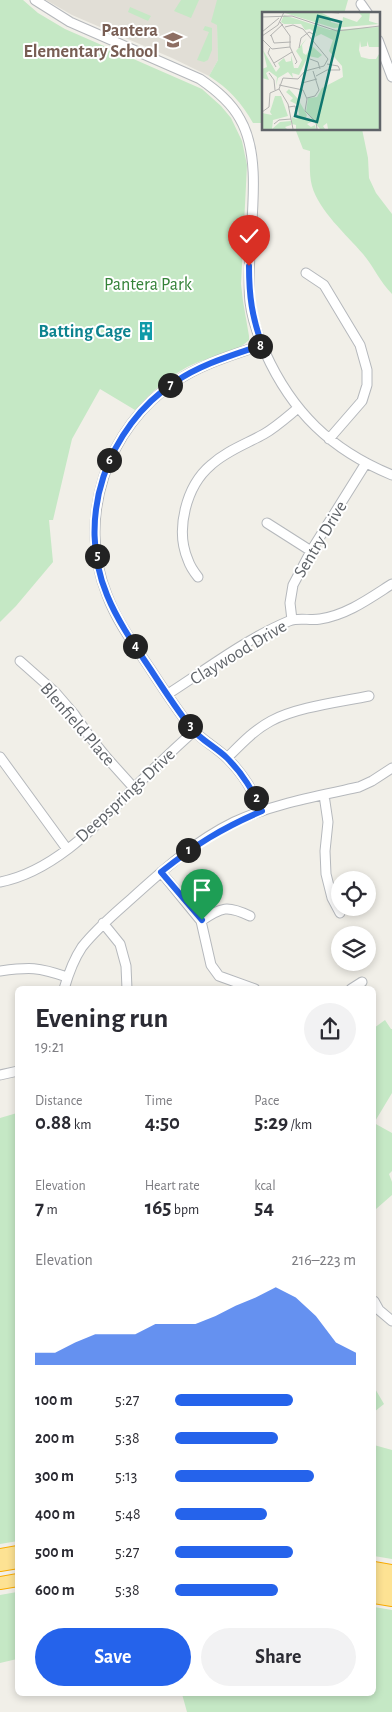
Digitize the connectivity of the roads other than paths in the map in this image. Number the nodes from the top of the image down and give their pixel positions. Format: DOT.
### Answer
graph roads {
  1 [pos="35,0"];
  2 [pos="361,4"];
  3 [pos="367,12"];
  4 [pos="380,45"];
  5 [pos="392,77"];
  6 [pos="306,273"];
  7 [pos="262,345"];
  8 [pos="298,408"];
  9 [pos="329,439"];
  10 [pos="366,463"];
  11 [pos="392,475"];
  12 [pos="267,523"];
  13 [pos="311,551"];
  14 [pos="198,577"];
  15 [pos="392,584"];
  16 [pos="292,620"];
  17 [pos="20,661"];
  18 [pos="168,694"];
  19 [pos="369,696"];
  20 [pos="194,731"];
  21 [pos="0,757"];
  22 [pos="227,758"];
  23 [pos="391,773"];
  24 [pos="134,788"];
  25 [pos="324,795"];
  26 [pos="262,811"];
  27 [pos="67,849"];
  28 [pos="161,872"];
  29 [pos="0,882"];
  30 [pos="331,894"];
  31 [pos="250,916"];
  32 [pos="202,920"];
  33 [pos="103,924"];
  34 [pos="0,971"];
  35 [pos="67,977"];
  36 [pos="362,982"];
  37 [pos="65,986"];
  38 [pos="127,986"];
  39 [pos="247,986"];
  40 [pos="356,986"];
  41 [pos="15,1072"];
  42 [pos="0,1075"];
  43 [pos="377,1313"];
  44 [pos="392,1321"];
  45 [pos="15,1552"];
  46 [pos="0,1555"];
  47 [pos="15,1562"];
  48 [pos="0,1565"];
  49 [pos="376,1568"];
  50 [pos="392,1571"];
  51 [pos="15,1572"];
  52 [pos="0,1575"];
  53 [pos="376,1579"];
  54 [pos="15,1580"];
  55 [pos="392,1582"];
  56 [pos="0,1583"];
  57 [pos="376,1588"];
  58 [pos="392,1591"];
  59 [pos="376,1598"];
  60 [pos="392,1600"];
  1 -- 7 [label="street"];
  2 -- 3 [label="street"];
  4 -- 5 [label="street"];
  6 -- 9 [label="street"];
  7 -- 8 [label="street"];
  7 -- 18 [label="street"];
  8 -- 9 [label="street"];
  8 -- 14 [label="street"];
  9 -- 10 [label="street"];
  10 -- 11 [label="street"];
  10 -- 13 [label="street, Sentry Drive"];
  12 -- 13 [label="street"];
  13 -- 16 [label="street, Sentry Drive"];
  15 -- 16 [label="street, Claywood Drive"];
  16 -- 18 [label="street, Claywood Drive"];
  17 -- 24 [label="street, Blenfield Place"];
  18 -- 20 [label="street"];
  19 -- 22 [label="street"];
  20 -- 22 [label="street"];
  20 -- 24 [label="street, Deepsprings Drive"];
  21 -- 27 [label="street"];
  22 -- 26 [label="street"];
  23 -- 25 [label="street"];
  24 -- 27 [label="street, Deepsprings Drive"];
  25 -- 26 [label="street"];
  25 -- 30 [label="street"];
  26 -- 28 [label="street"];
  27 -- 29 [label="street, Deepsprings Drive"];
  28 -- 32 [label="street"];
  28 -- 33 [label="street"];
  31 -- 32 [label="street"];
  32 -- 39 [label="street"];
  33 -- 35 [label="street"];
  33 -- 38 [label="street"];
  34 -- 35 [label="street"];
  35 -- 37 [label="street"];
  36 -- 40 [label="street"];
  41 -- 42 [label="street"];
  43 -- 44 [label="street"];
  45 -- 46 [label="highway"];
  47 -- 48 [label="highway"];
  49 -- 50 [label="highway"];
  51 -- 52 [label="highway"];
  53 -- 55 [label="highway"];
  54 -- 56 [label="highway"];
  57 -- 58 [label="highway"];
  59 -- 60 [label="highway"];
}
